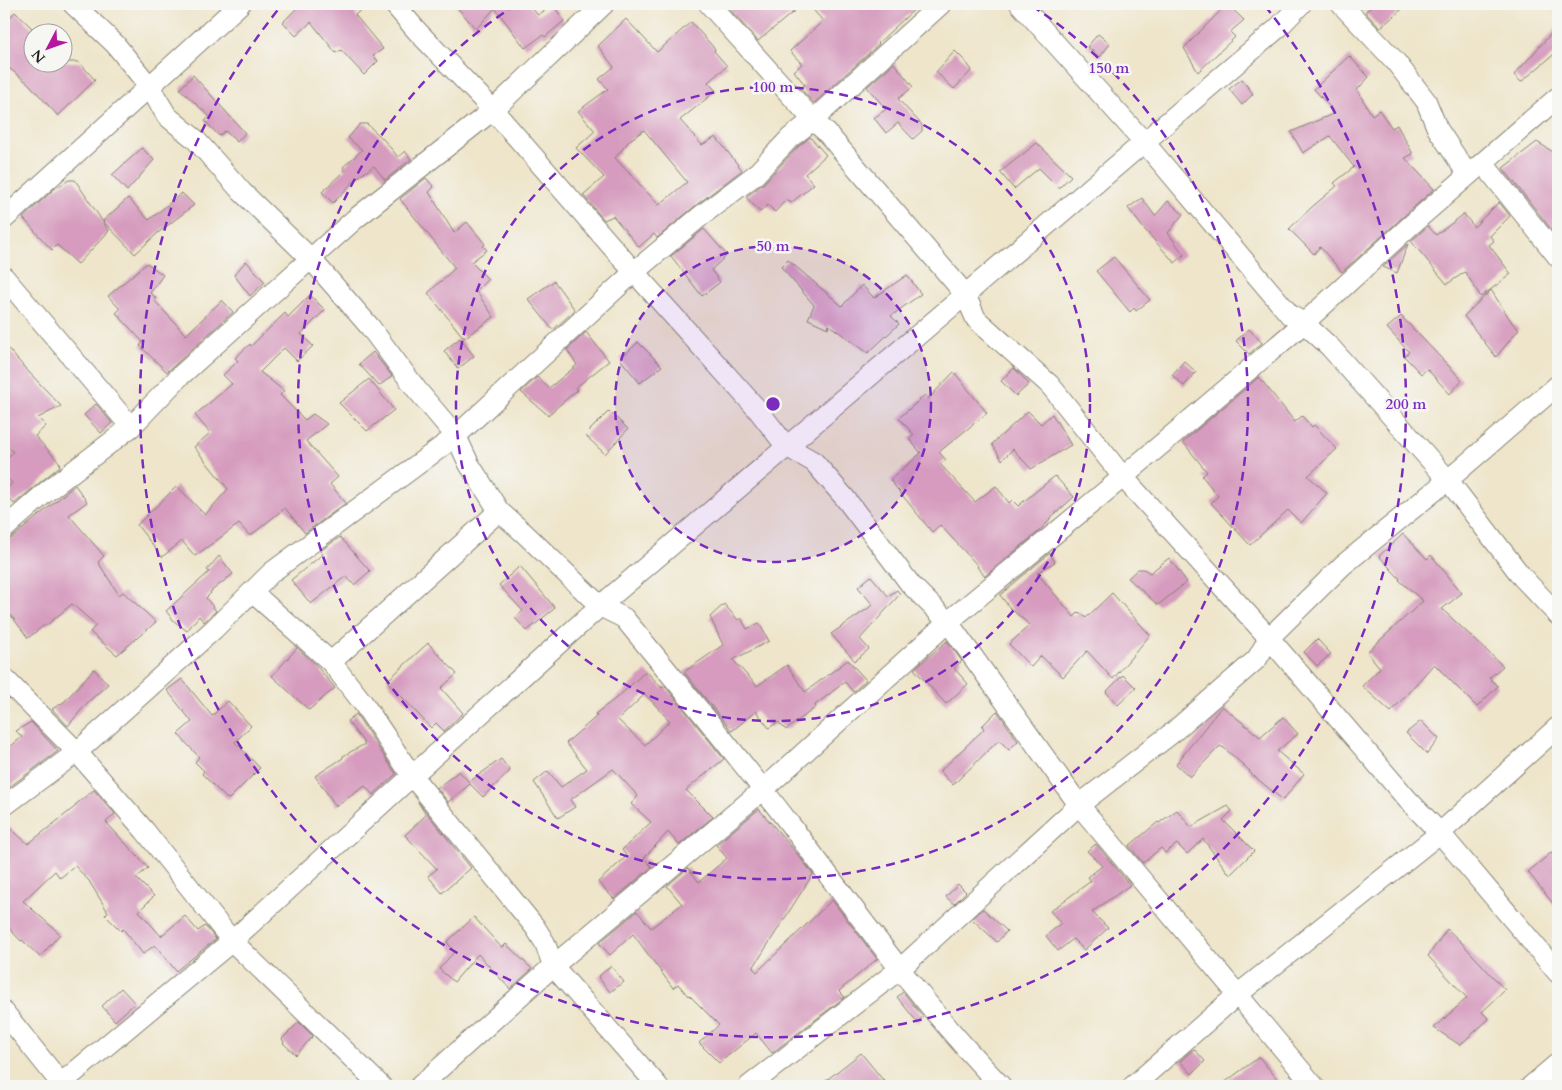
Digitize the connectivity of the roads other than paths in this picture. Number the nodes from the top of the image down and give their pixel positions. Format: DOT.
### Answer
graph roads {
  1 [pos="73,4"];
  2 [pos="240,4"];
  3 [pos="394,4"];
  4 [pos="604,4"];
  5 [pos="709,4"];
  6 [pos="941,4"];
  7 [pos="1020,4"];
  8 [pos="1301,4"];
  9 [pos="1341,4"];
  10 [pos="148,86"];
  11 [pos="1558,98"];
  12 [pos="493,110"];
  13 [pos="813,120"];
  14 [pos="1144,142"];
  15 [pos="1475,169"];
  16 [pos="4,220"];
  17 [pos="1558,257"];
  18 [pos="311,259"];
  19 [pos="634,272"];
  20 [pos="4,277"];
  21 [pos="965,294"];
  22 [pos="1304,323"];
  23 [pos="1558,385"];
  24 [pos="131,426"];
  25 [pos="456,436"];
  26 [pos="786,446"];
  27 [pos="1123,477"];
  28 [pos="1448,480"];
  29 [pos="499,511"];
  30 [pos="4,529"];
  31 [pos="252,592"];
  32 [pos="600,606"];
  33 [pos="1558,615"];
  34 [pos="948,622"];
  35 [pos="1269,638"];
  36 [pos="330,662"];
  37 [pos="4,678"];
  38 [pos="1558,727"];
  39 [pos="77,752"];
  40 [pos="412,776"];
  41 [pos="764,789"];
  42 [pos="1079,805"];
  43 [pos="4,806"];
  44 [pos="1440,833"];
  45 [pos="232,941"];
  46 [pos="553,966"];
  47 [pos="900,969"];
  48 [pos="1558,973"];
  49 [pos="1237,995"];
  50 [pos="4,1012"];
  51 [pos="1558,1063"];
  52 [pos="61,1085"];
  53 [pos="382,1086"];
  54 [pos="420,1086"];
  55 [pos="658,1086"];
  56 [pos="749,1086"];
  57 [pos="1001,1086"];
  58 [pos="1133,1086"];
  59 [pos="1314,1086"];
  60 [pos="1531,1086"];
  1 -- 10 [label="street"];
  2 -- 10 [label="street"];
  3 -- 12 [label="street"];
  4 -- 12 [label="street"];
  5 -- 13 [label="street"];
  6 -- 13 [label="street"];
  7 -- 14 [label="street"];
  8 -- 14 [label="street"];
  9 -- 15 [label="street"];
  10 -- 16 [label="street"];
  10 -- 18 [label="street"];
  11 -- 15 [label="street"];
  12 -- 18 [label="street"];
  12 -- 19 [label="street"];
  13 -- 19 [label="street"];
  13 -- 21 [label="street"];
  14 -- 21 [label="street"];
  14 -- 22 [label="street"];
  15 -- 17 [label="street"];
  15 -- 22 [label="street"];
  18 -- 24 [label="street"];
  18 -- 25 [label="street"];
  19 -- 25 [label="street"];
  19 -- 26 [label="street"];
  20 -- 24 [label="street"];
  21 -- 26 [label="street"];
  21 -- 27 [label="street"];
  22 -- 27 [label="street"];
  22 -- 28 [label="street"];
  23 -- 28 [label="street"];
  24 -- 30 [label="street"];
  25 -- 29 [label="street"];
  25 -- 31 [label="street"];
  26 -- 32 [label="street"];
  26 -- 34 [label="street"];
  27 -- 34 [label="street"];
  27 -- 35 [label="street"];
  28 -- 33 [label="street"];
  28 -- 35 [label="street"];
  29 -- 32 [label="street"];
  29 -- 36 [label="street"];
  31 -- 36 [label="street"];
  31 -- 39 [label="street"];
  32 -- 40 [label="street"];
  32 -- 41 [label="street"];
  34 -- 41 [label="street"];
  34 -- 42 [label="street"];
  35 -- 42 [label="street"];
  35 -- 44 [label="street"];
  36 -- 40 [label="street"];
  37 -- 39 [label="street"];
  38 -- 44 [label="street"];
  39 -- 43 [label="street"];
  39 -- 45 [label="street"];
  40 -- 45 [label="street"];
  40 -- 46 [label="street"];
  41 -- 46 [label="street"];
  41 -- 47 [label="street"];
  42 -- 47 [label="street"];
  42 -- 49 [label="street"];
  44 -- 48 [label="street"];
  44 -- 49 [label="street"];
  45 -- 52 [label="street"];
  45 -- 53 [label="street"];
  46 -- 54 [label="street"];
  46 -- 55 [label="street"];
  47 -- 56 [label="street"];
  47 -- 57 [label="street"];
  49 -- 58 [label="street"];
  49 -- 59 [label="street"];
  50 -- 52 [label="street"];
  51 -- 60 [label="street"];
}
